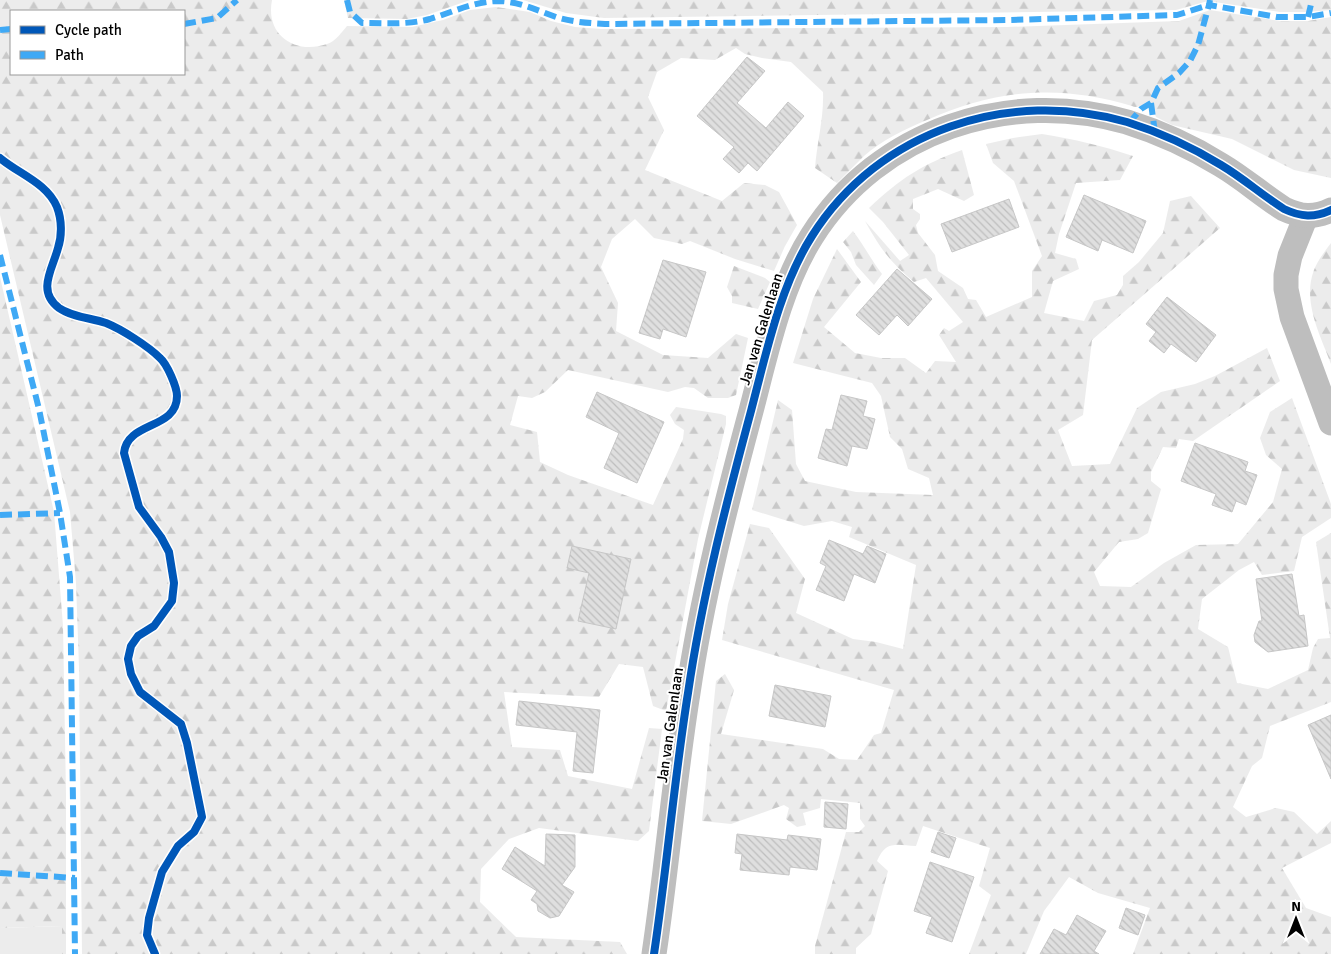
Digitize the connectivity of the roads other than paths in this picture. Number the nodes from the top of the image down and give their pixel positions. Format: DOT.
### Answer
graph roads {
  1 [pos="1331,210"];
  2 [pos="1306,216"];
  3 [pos="1331,423"];
  4 [pos="654,954"];
  1 -- 2 [label="street"];
  2 -- 3 [label="street"];
  2 -- 4 [label="street, Jan van Galenlaan"];
}
